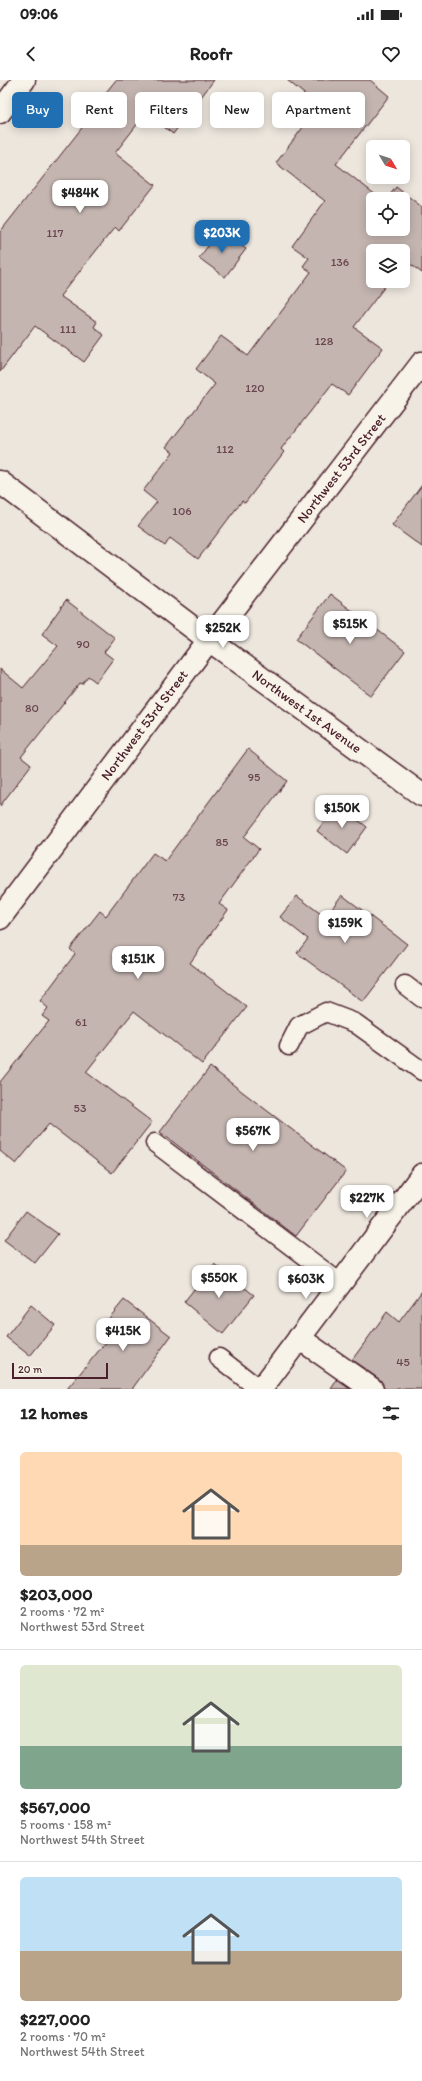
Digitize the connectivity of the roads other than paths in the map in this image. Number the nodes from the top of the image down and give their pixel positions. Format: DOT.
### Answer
graph roads {
  1 [pos="24,80"];
  2 [pos="0,112"];
  3 [pos="422,363"];
  4 [pos="0,482"];
  5 [pos="209,640"];
  6 [pos="422,795"];
  7 [pos="0,918"];
  8 [pos="405,985"];
  9 [pos="422,998"];
  10 [pos="289,1046"];
  11 [pos="422,1071"];
  12 [pos="155,1143"];
  13 [pos="420,1182"];
  14 [pos="340,1283"];
  15 [pos="299,1338"];
  16 [pos="219,1358"];
  17 [pos="260,1389"];
  18 [pos="372,1389"];
  1 -- 2 [label="street"];
  3 -- 5 [label="street, Northwest 53rd Street"];
  4 -- 5 [label="street, Northwest 1st Avenue"];
  5 -- 6 [label="street, Northwest 1st Avenue"];
  5 -- 7 [label="street, Northwest 53rd Street"];
  8 -- 9 [label="lane"];
  10 -- 11 [label="lane"];
  12 -- 14 [label="lane"];
  13 -- 14 [label="street"];
  14 -- 15 [label="street"];
  15 -- 17 [label="street"];
  15 -- 18 [label="street"];
  16 -- 17 [label="lane"];
}
